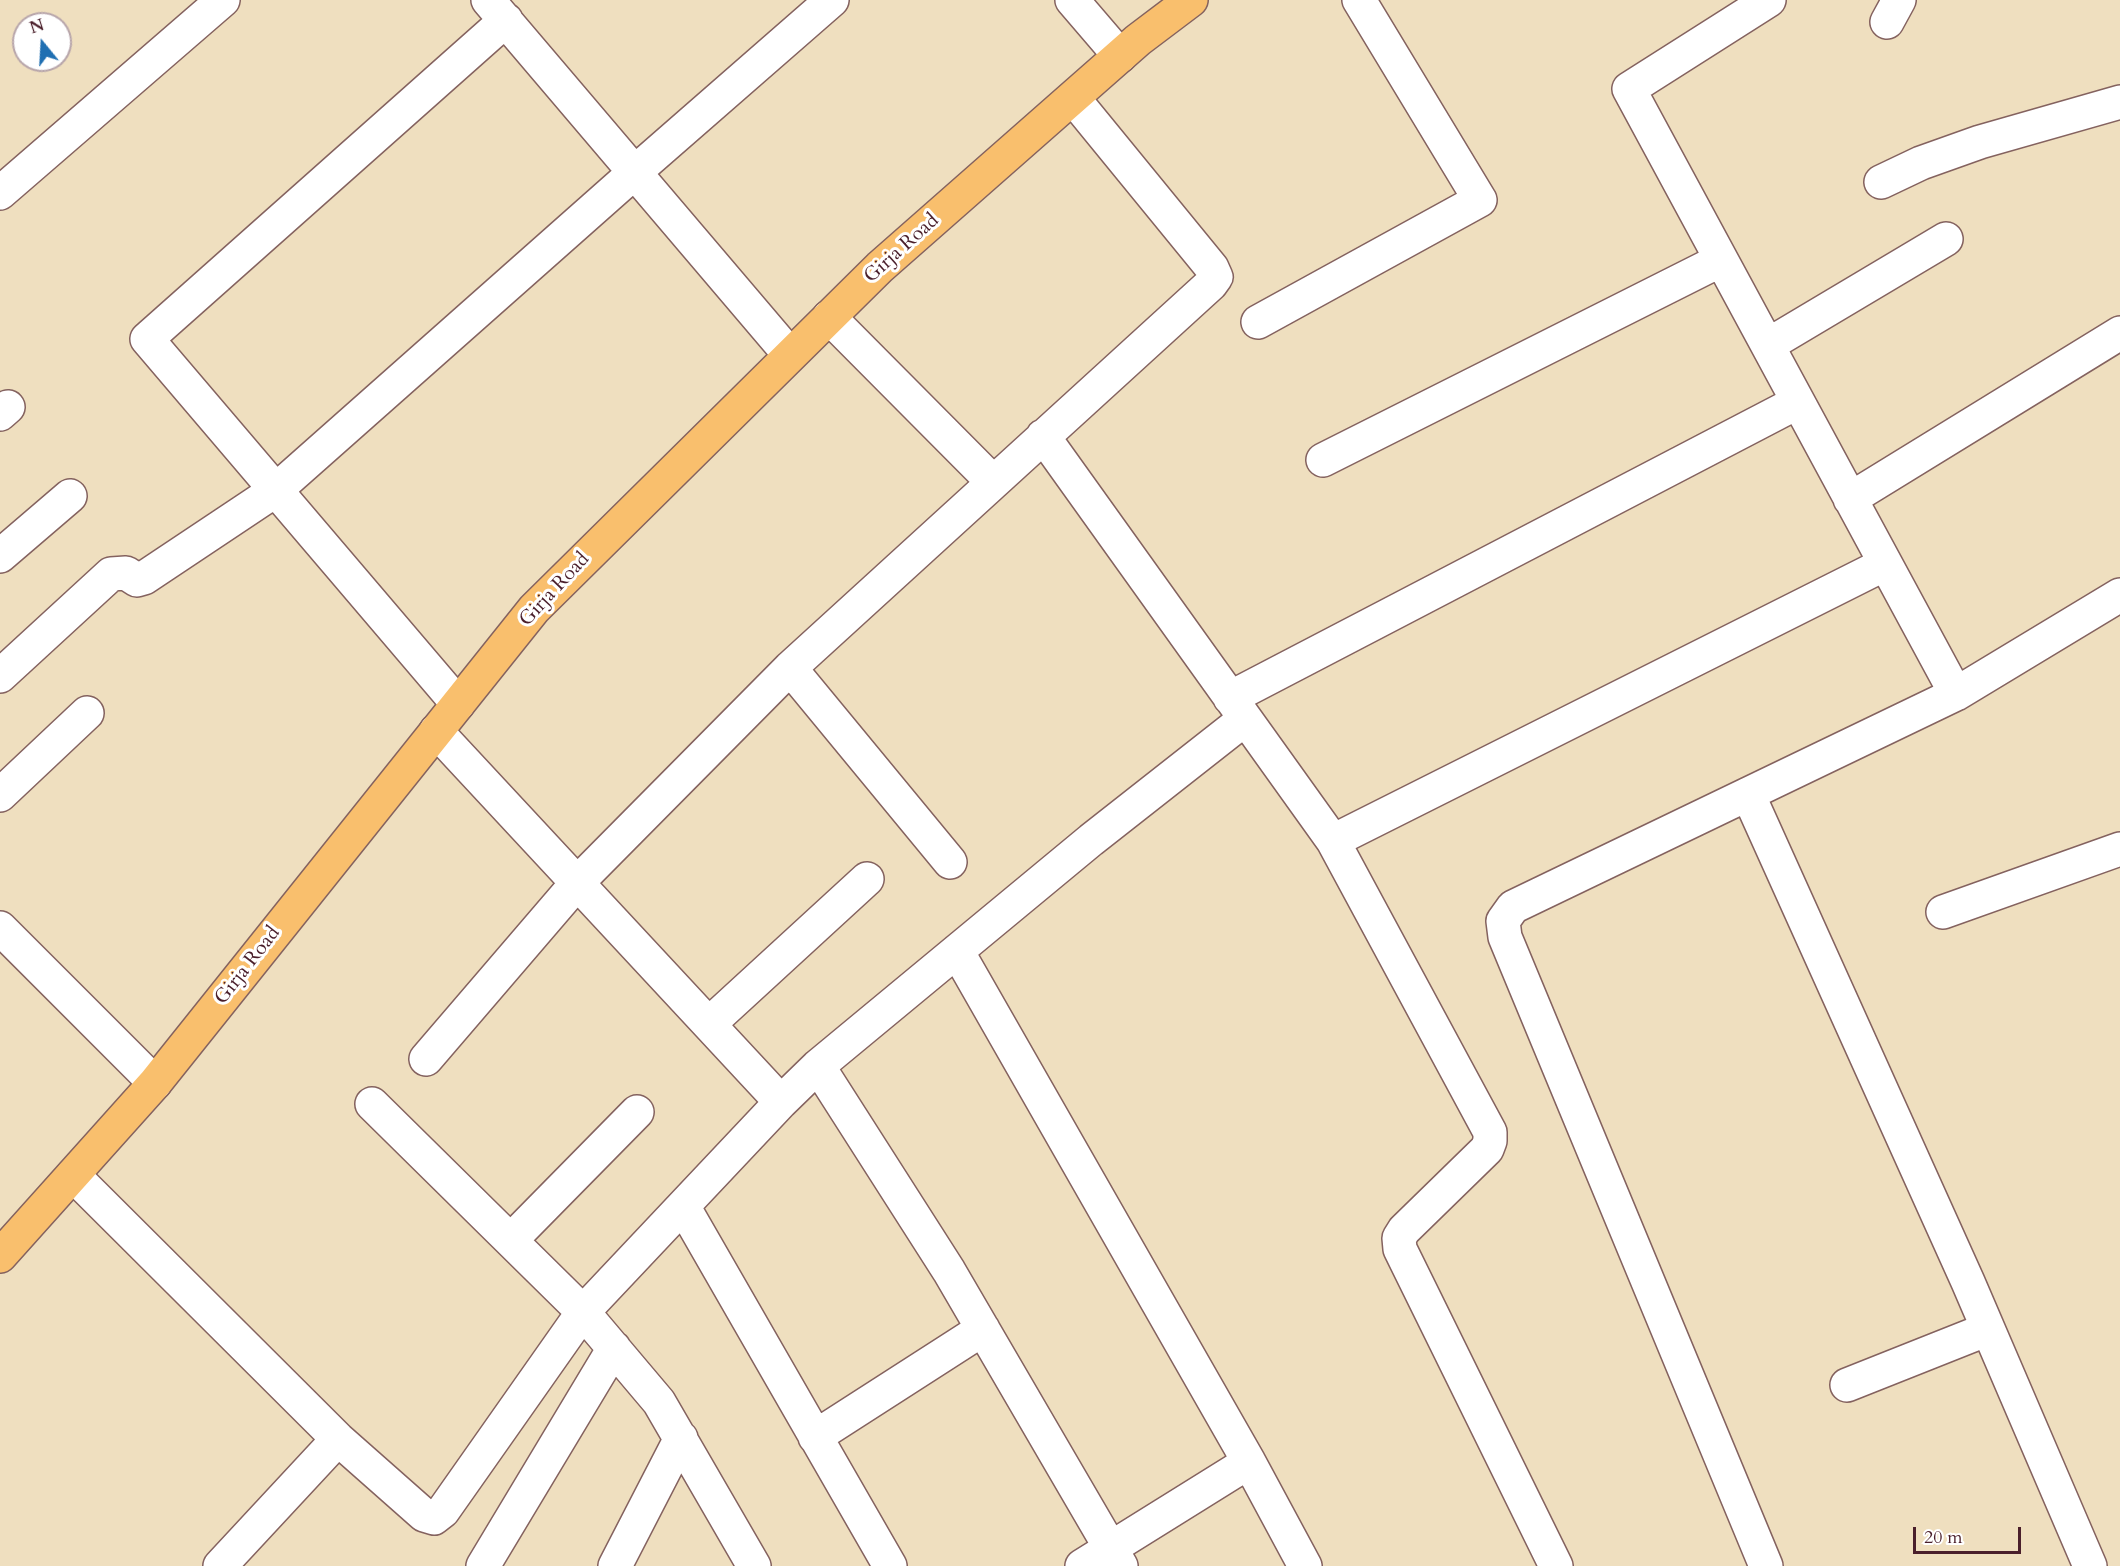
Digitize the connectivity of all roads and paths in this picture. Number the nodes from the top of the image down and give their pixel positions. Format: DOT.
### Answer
graph roads {
  1 [pos="223,0"];
  2 [pos="832,0"];
  3 [pos="1072,0"];
  4 [pos="1191,0"];
  5 [pos="1359,0"];
  6 [pos="1768,0"];
  7 [pos="497,10"];
  8 [pos="1120,56"];
  9 [pos="1073,98"];
  10 [pos="2120,102"];
  11 [pos="635,172"];
  12 [pos="1881,182"];
  13 [pos="0,193"];
  14 [pos="1946,239"];
  15 [pos="1721,260"];
  16 [pos="829,317"];
  17 [pos="1258,322"];
  18 [pos="2120,333"];
  19 [pos="1768,345"];
  20 [pos="790,355"];
  21 [pos="1798,402"];
  22 [pos="1043,436"];
  23 [pos="1323,460"];
  24 [pos="993,482"];
  25 [pos="276,490"];
  26 [pos="70,496"];
  27 [pos="1850,499"];
  28 [pos="0,556"];
  29 [pos="1885,564"];
  30 [pos="2120,595"];
  31 [pos="790,668"];
  32 [pos="0,676"];
  33 [pos="1956,694"];
  34 [pos="458,704"];
  35 [pos="1237,709"];
  36 [pos="87,713"];
  37 [pos="436,731"];
  38 [pos="1748,794"];
  39 [pos="0,795"];
  40 [pos="1333,840"];
  41 [pos="2120,849"];
  42 [pos="950,862"];
  43 [pos="867,879"];
  44 [pos="577,883"];
  45 [pos="1943,912"];
  46 [pos="0,928"];
  47 [pos="957,951"];
  48 [pos="709,1024"];
  49 [pos="426,1059"];
  50 [pos="819,1066"];
  51 [pos="155,1083"];
  52 [pos="781,1102"];
  53 [pos="372,1104"];
  54 [pos="637,1112"];
  55 [pos="73,1175"];
  56 [pos="683,1206"];
  57 [pos="511,1240"];
  58 [pos="0,1256"];
  59 [pos="583,1312"];
  60 [pos="983,1329"];
  61 [pos="1988,1329"];
  62 [pos="614,1348"];
  63 [pos="1847,1385"];
  64 [pos="815,1437"];
  65 [pos="681,1438"];
  66 [pos="338,1439"];
  67 [pos="1249,1462"];
  68 [pos="1116,1557"];
  69 [pos="220,1566"];
  70 [pos="483,1566"];
  71 [pos="615,1566"];
  72 [pos="754,1566"];
  73 [pos="890,1566"];
  74 [pos="1082,1566"];
  75 [pos="1305,1566"];
  76 [pos="1556,1566"];
  77 [pos="1766,1566"];
  78 [pos="2090,1566"];
  1 -- 13 [label="street"];
  2 -- 11 [label="street"];
  3 -- 8 [label="street"];
  4 -- 8 [label="main road, Girja Road"];
  5 -- 17 [label="street"];
  6 -- 15 [label="street"];
  7 -- 11 [label="street"];
  7 -- 25 [label="street"];
  8 -- 9 [label="main road, Girja Road"];
  9 -- 16 [label="main road, Girja Road"];
  9 -- 22 [label="street"];
  10 -- 12 [label="street"];
  11 -- 20 [label="street"];
  11 -- 25 [label="street"];
  14 -- 19 [label="street"];
  15 -- 19 [label="street"];
  15 -- 23 [label="street"];
  16 -- 20 [label="main road, Girja Road"];
  16 -- 24 [label="street"];
  18 -- 27 [label="street"];
  19 -- 21 [label="street"];
  20 -- 34 [label="main road, Girja Road"];
  21 -- 27 [label="street"];
  21 -- 35 [label="street"];
  22 -- 24 [label="street"];
  22 -- 35 [label="street"];
  24 -- 31 [label="street"];
  25 -- 32 [label="street"];
  25 -- 34 [label="street"];
  26 -- 28 [label="street"];
  27 -- 29 [label="street"];
  29 -- 33 [label="street"];
  29 -- 40 [label="street"];
  30 -- 33 [label="street"];
  31 -- 42 [label="street"];
  31 -- 44 [label="street"];
  33 -- 38 [label="street"];
  34 -- 37 [label="main road, Girja Road"];
  35 -- 40 [label="street"];
  35 -- 47 [label="street"];
  36 -- 39 [label="street"];
  37 -- 44 [label="street"];
  37 -- 51 [label="main road, Girja Road"];
  38 -- 61 [label="street"];
  38 -- 77 [label="street"];
  40 -- 76 [label="street"];
  41 -- 45 [label="street"];
  43 -- 48 [label="street"];
  44 -- 48 [label="street"];
  44 -- 49 [label="street"];
  46 -- 51 [label="street"];
  47 -- 50 [label="street"];
  47 -- 67 [label="street"];
  48 -- 52 [label="street"];
  50 -- 52 [label="street"];
  50 -- 60 [label="street"];
  51 -- 55 [label="main road, Girja Road"];
  52 -- 56 [label="street"];
  53 -- 57 [label="street"];
  54 -- 57 [label="street"];
  55 -- 58 [label="main road, Girja Road"];
  55 -- 66 [label="street"];
  56 -- 59 [label="street"];
  56 -- 64 [label="street"];
  57 -- 59 [label="street"];
  59 -- 62 [label="street"];
  59 -- 66 [label="street"];
  60 -- 64 [label="street"];
  60 -- 68 [label="street"];
  61 -- 63 [label="street"];
  61 -- 78 [label="street"];
  62 -- 65 [label="street"];
  62 -- 70 [label="street"];
  64 -- 73 [label="street"];
  65 -- 71 [label="street"];
  65 -- 72 [label="street"];
  66 -- 69 [label="street"];
  67 -- 68 [label="street"];
  67 -- 75 [label="street"];
  68 -- 74 [label="street"];
}
